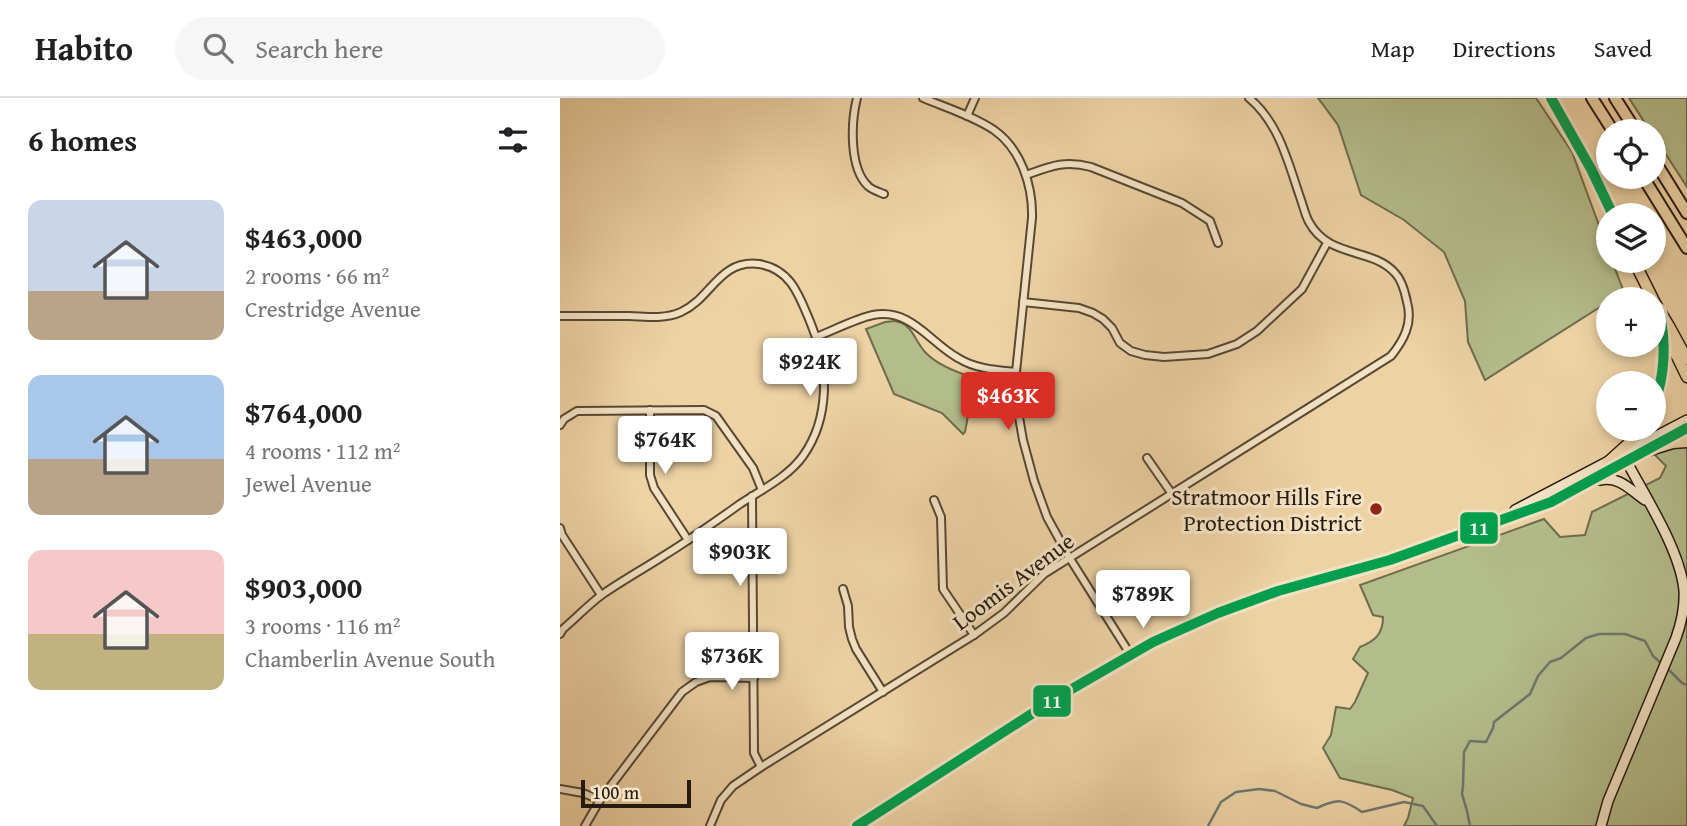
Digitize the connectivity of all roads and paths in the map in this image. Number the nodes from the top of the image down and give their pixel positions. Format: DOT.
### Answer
graph roads {
  1 [pos="857,98"];
  2 [pos="923,98"];
  3 [pos="975,98"];
  4 [pos="1249,98"];
  5 [pos="1551,98"];
  6 [pos="1592,98"];
  7 [pos="1615,98"];
  8 [pos="967,116"];
  9 [pos="1605,119"];
  10 [pos="1628,119"];
  11 [pos="1026,175"];
  12 [pos="1666,179"];
  13 [pos="1650,189"];
  14 [pos="884,194"];
  15 [pos="1607,203"];
  16 [pos="1687,213"];
  17 [pos="1218,243"];
  18 [pos="1327,243"];
  19 [pos="1687,248"];
  20 [pos="1023,302"];
  21 [pos="560,316"];
  22 [pos="1666,322"];
  23 [pos="1666,334"];
  24 [pos="816,337"];
  25 [pos="1687,359"];
  26 [pos="1016,372"];
  27 [pos="1687,377"];
  28 [pos="650,410"];
  29 [pos="1687,420"];
  30 [pos="560,425"];
  31 [pos="1687,428"];
  32 [pos="1631,441"];
  33 [pos="1687,442"];
  34 [pos="1650,450"];
  35 [pos="1147,458"];
  36 [pos="1608,462"];
  37 [pos="1627,462"];
  38 [pos="1591,482"];
  39 [pos="762,490"];
  40 [pos="1172,494"];
  41 [pos="752,496"];
  42 [pos="934,500"];
  43 [pos="1648,503"];
  44 [pos="560,528"];
  45 [pos="1476,530"];
  46 [pos="688,540"];
  47 [pos="1069,557"];
  48 [pos="843,589"];
  49 [pos="601,595"];
  50 [pos="560,634"];
  51 [pos="974,635"];
  52 [pos="1129,654"];
  53 [pos="754,678"];
  54 [pos="883,692"];
  55 [pos="761,767"];
  56 [pos="560,789"];
  57 [pos="600,800"];
  58 [pos="585,826"];
  59 [pos="710,826"];
  60 [pos="857,826"];
  61 [pos="1601,826"];
  1 -- 14 [label="street"];
  2 -- 8 [label="street"];
  3 -- 8 [label="street"];
  4 -- 18 [label="street"];
  5 -- 15 [label="main road"];
  6 -- 9 [label="highway"];
  7 -- 10 [label="highway"];
  8 -- 11 [label="street"];
  11 -- 17 [label="street"];
  11 -- 20 [label="street"];
  12 -- 16 [label="highway"];
  13 -- 19 [label="highway"];
  18 -- 20 [label="street"];
  18 -- 40 [label="street, Loomis Avenue"];
  20 -- 26 [label="street"];
  21 -- 24 [label="street"];
  22 -- 25 [label="main road"];
  23 -- 27 [label="main road"];
  24 -- 26 [label="street"];
  24 -- 39 [label="street"];
  26 -- 47 [label="street"];
  28 -- 30 [label="street"];
  28 -- 39 [label="street"];
  28 -- 46 [label="street"];
  29 -- 36 [label="main road"];
  31 -- 34 [label="main road"];
  32 -- 36 [label="main road"];
  33 -- 34 [label="main road"];
  34 -- 37 [label="main road"];
  35 -- 40 [label="street"];
  36 -- 45 [label="main road"];
  37 -- 38 [label="main road"];
  37 -- 43 [label="main road"];
  38 -- 43 [label="main road"];
  38 -- 45 [label="main road"];
  39 -- 41 [label="street"];
  40 -- 47 [label="street, Loomis Avenue"];
  41 -- 46 [label="street"];
  41 -- 53 [label="street"];
  42 -- 51 [label="street"];
  43 -- 61 [label="main road"];
  44 -- 49 [label="street"];
  45 -- 52 [label="main road"];
  46 -- 49 [label="street"];
  47 -- 51 [label="street, Loomis Avenue"];
  47 -- 52 [label="street"];
  48 -- 54 [label="street"];
  49 -- 50 [label="street"];
  51 -- 54 [label="street, Loomis Avenue"];
  52 -- 60 [label="main road"];
  53 -- 55 [label="street"];
  53 -- 57 [label="street"];
  54 -- 55 [label="street, Loomis Avenue"];
  55 -- 59 [label="street, Loomis Avenue"];
  56 -- 57 [label="street"];
  57 -- 58 [label="street"];
}
